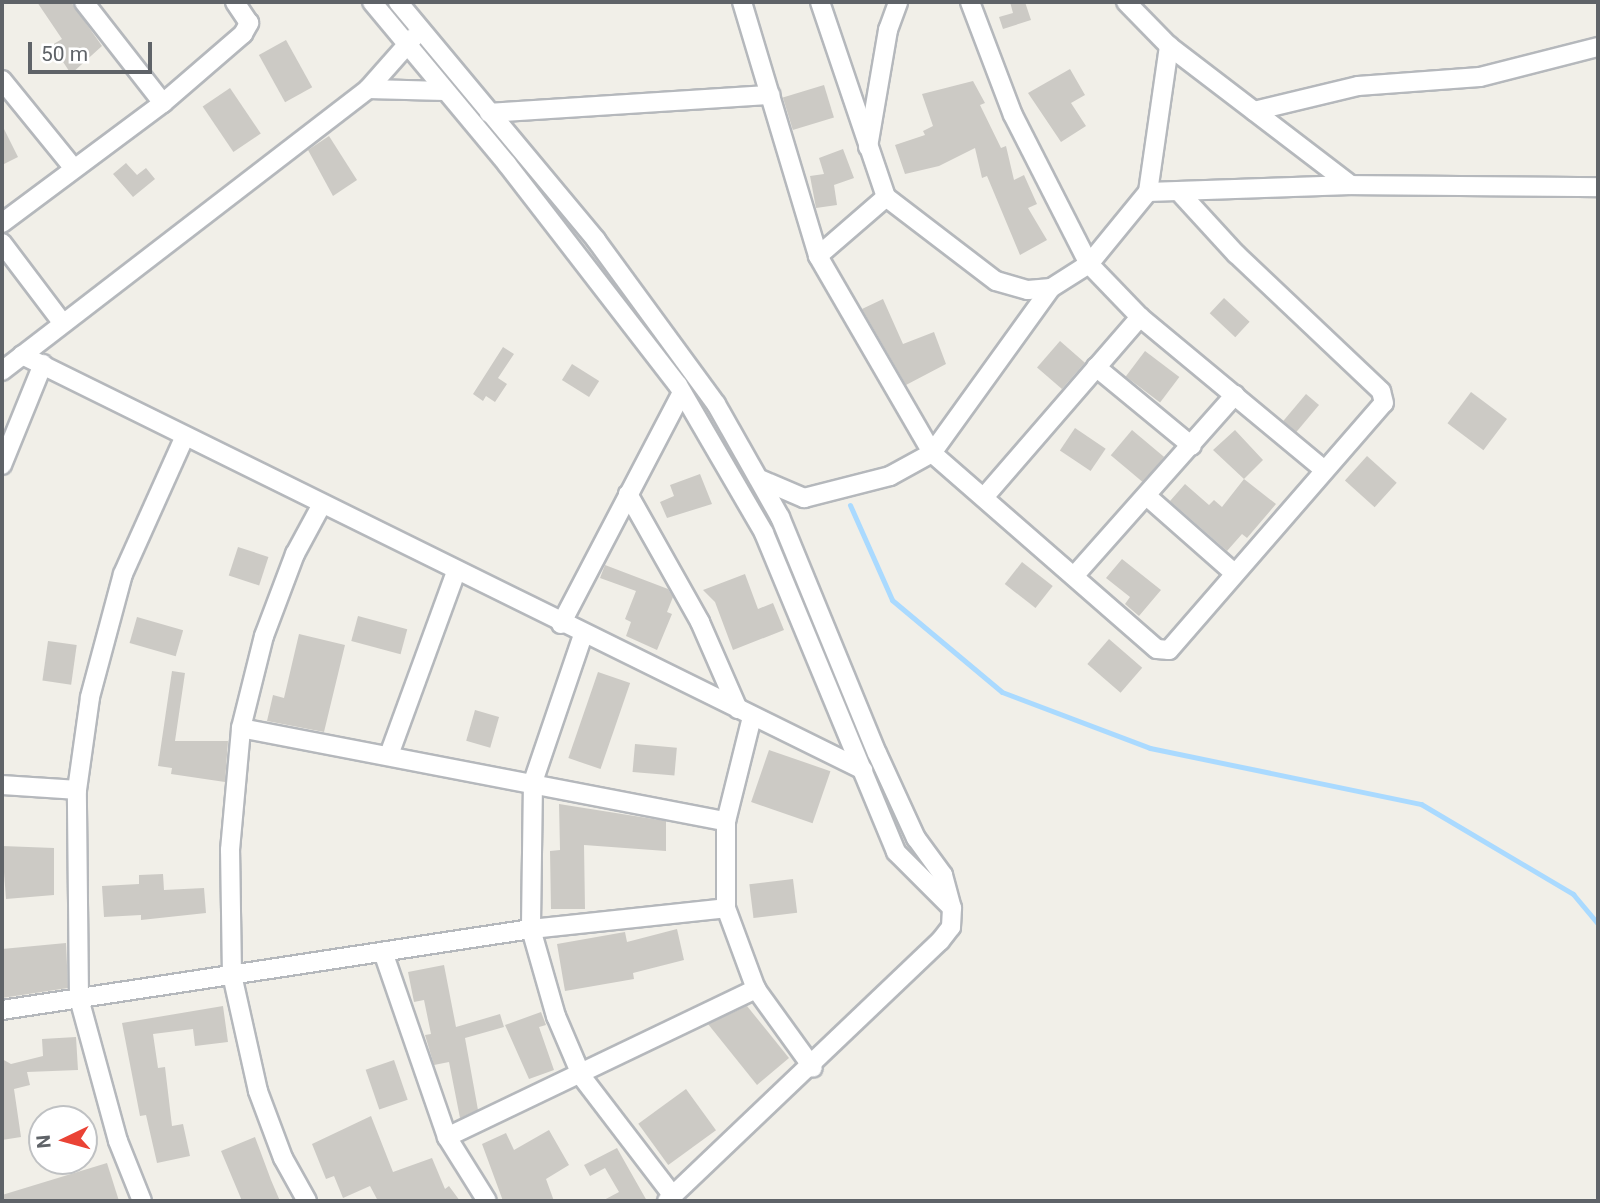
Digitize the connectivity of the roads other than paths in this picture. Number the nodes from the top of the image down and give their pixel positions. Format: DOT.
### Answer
graph roads {
  1 [pos="83,2"];
  2 [pos="235,2"];
  3 [pos="372,2"];
  4 [pos="398,2"];
  5 [pos="742,2"];
  6 [pos="820,2"];
  7 [pos="898,2"];
  8 [pos="970,2"];
  9 [pos="1126,2"];
  10 [pos="421,30"];
  11 [pos="407,45"];
  12 [pos="1169,46"];
  13 [pos="1598,47"];
  14 [pos="2,80"];
  15 [pos="368,89"];
  16 [pos="445,91"];
  17 [pos="770,95"];
  18 [pos="163,103"];
  19 [pos="1254,111"];
  20 [pos="489,113"];
  21 [pos="868,151"];
  22 [pos="514,158"];
  23 [pos="72,166"];
  24 [pos="1351,185"];
  25 [pos="1598,187"];
  26 [pos="1148,192"];
  27 [pos="1182,195"];
  28 [pos="886,197"];
  29 [pos="2,223"];
  30 [pos="2,243"];
  31 [pos="600,245"];
  32 [pos="818,256"];
  33 [pos="583,259"];
  34 [pos="1088,264"];
  35 [pos="1051,288"];
  36 [pos="1140,317"];
  37 [pos="61,321"];
  38 [pos="675,347"];
  39 [pos="22,355"];
  40 [pos="660,362"];
  41 [pos="43,364"];
  42 [pos="1096,367"];
  43 [pos="2,371"];
  44 [pos="682,393"];
  45 [pos="1235,395"];
  46 [pos="185,436"];
  47 [pos="738,444"];
  48 [pos="1192,446"];
  49 [pos="932,453"];
  50 [pos="719,455"];
  51 [pos="2,465"];
  52 [pos="1324,470"];
  53 [pos="760,479"];
  54 [pos="628,494"];
  55 [pos="985,496"];
  56 [pos="1149,498"];
  57 [pos="322,504"];
  58 [pos="456,572"];
  59 [pos="1233,572"];
  60 [pos="1075,575"];
  61 [pos="561,624"];
  62 [pos="583,635"];
  63 [pos="745,713"];
  64 [pos="241,728"];
  65 [pos="389,755"];
  66 [pos="858,769"];
  67 [pos="887,775"];
  68 [pos="533,782"];
  69 [pos="2,786"];
  70 [pos="77,790"];
  71 [pos="726,821"];
  72 [pos="726,908"];
  73 [pos="952,908"];
  74 [pos="531,929"];
  75 [pos="383,952"];
  76 [pos="232,975"];
  77 [pos="757,989"];
  78 [pos="79,998"];
  79 [pos="2,1010"];
  80 [pos="813,1068"];
  81 [pos="582,1077"];
  82 [pos="447,1137"];
  83 [pos="670,1199"];
  84 [pos="142,1201"];
  85 [pos="307,1201"];
  86 [pos="487,1201"];
  1 -- 18 [label="street"];
  2 -- 18 [label="street"];
  3 -- 11 [label="street"];
  4 -- 10 [label="street"];
  5 -- 17 [label="street"];
  6 -- 21 [label="street"];
  7 -- 21 [label="street"];
  8 -- 34 [label="street"];
  9 -- 12 [label="street"];
  10 -- 11 [label="street"];
  10 -- 20 [label="street"];
  11 -- 15 [label="street"];
  11 -- 16 [label="street"];
  12 -- 19 [label="street"];
  12 -- 26 [label="street"];
  13 -- 19 [label="street"];
  14 -- 23 [label="street"];
  15 -- 16 [label="street"];
  15 -- 37 [label="street"];
  16 -- 22 [label="street"];
  17 -- 20 [label="street"];
  17 -- 32 [label="street"];
  18 -- 23 [label="street"];
  19 -- 24 [label="street"];
  20 -- 22 [label="street"];
  21 -- 28 [label="street"];
  22 -- 31 [label="street"];
  22 -- 33 [label="street"];
  23 -- 29 [label="street"];
  24 -- 25 [label="street"];
  24 -- 27 [label="street"];
  26 -- 27 [label="street"];
  26 -- 34 [label="street"];
  27 -- 52 [label="street"];
  28 -- 32 [label="street"];
  28 -- 35 [label="street"];
  30 -- 37 [label="street"];
  31 -- 33 [label="street"];
  31 -- 38 [label="street"];
  32 -- 49 [label="street"];
  33 -- 40 [label="street"];
  34 -- 35 [label="street"];
  34 -- 36 [label="street"];
  35 -- 49 [label="street"];
  36 -- 42 [label="street"];
  36 -- 45 [label="street"];
  37 -- 39 [label="street"];
  38 -- 40 [label="street"];
  38 -- 47 [label="street"];
  39 -- 41 [label="street"];
  39 -- 43 [label="street"];
  40 -- 44 [label="street"];
  41 -- 46 [label="street"];
  41 -- 51 [label="street"];
  42 -- 48 [label="street"];
  42 -- 55 [label="street"];
  44 -- 50 [label="street"];
  44 -- 54 [label="street"];
  45 -- 48 [label="street"];
  45 -- 52 [label="street"];
  46 -- 57 [label="street"];
  46 -- 70 [label="street"];
  47 -- 50 [label="street"];
  47 -- 53 [label="street"];
  48 -- 56 [label="street"];
  49 -- 53 [label="street"];
  49 -- 55 [label="street"];
  50 -- 66 [label="street"];
  52 -- 59 [label="street"];
  53 -- 67 [label="street"];
  54 -- 61 [label="street"];
  54 -- 63 [label="street"];
  55 -- 60 [label="street"];
  56 -- 59 [label="street"];
  56 -- 60 [label="street"];
  57 -- 58 [label="street"];
  57 -- 64 [label="street"];
  58 -- 61 [label="street"];
  58 -- 65 [label="street"];
  59 -- 60 [label="street"];
  61 -- 62 [label="street"];
  62 -- 63 [label="street"];
  62 -- 68 [label="street"];
  63 -- 66 [label="street"];
  63 -- 71 [label="street"];
  64 -- 65 [label="street"];
  64 -- 76 [label="street"];
  65 -- 68 [label="street"];
  66 -- 67 [label="street"];
  66 -- 73 [label="street"];
  67 -- 73 [label="street"];
  68 -- 71 [label="street"];
  68 -- 74 [label="street"];
  69 -- 70 [label="street"];
  70 -- 78 [label="street"];
  71 -- 72 [label="street"];
  72 -- 74 [label="street"];
  72 -- 77 [label="street"];
  73 -- 80 [label="street"];
  74 -- 75 [label="street"];
  74 -- 81 [label="street"];
  75 -- 76 [label="street"];
  75 -- 82 [label="street"];
  76 -- 78 [label="street"];
  76 -- 85 [label="street"];
  77 -- 80 [label="street"];
  77 -- 81 [label="street"];
  78 -- 79 [label="street"];
  78 -- 84 [label="street"];
  80 -- 83 [label="street"];
  81 -- 82 [label="street"];
  81 -- 83 [label="street"];
  82 -- 86 [label="street"];
}
